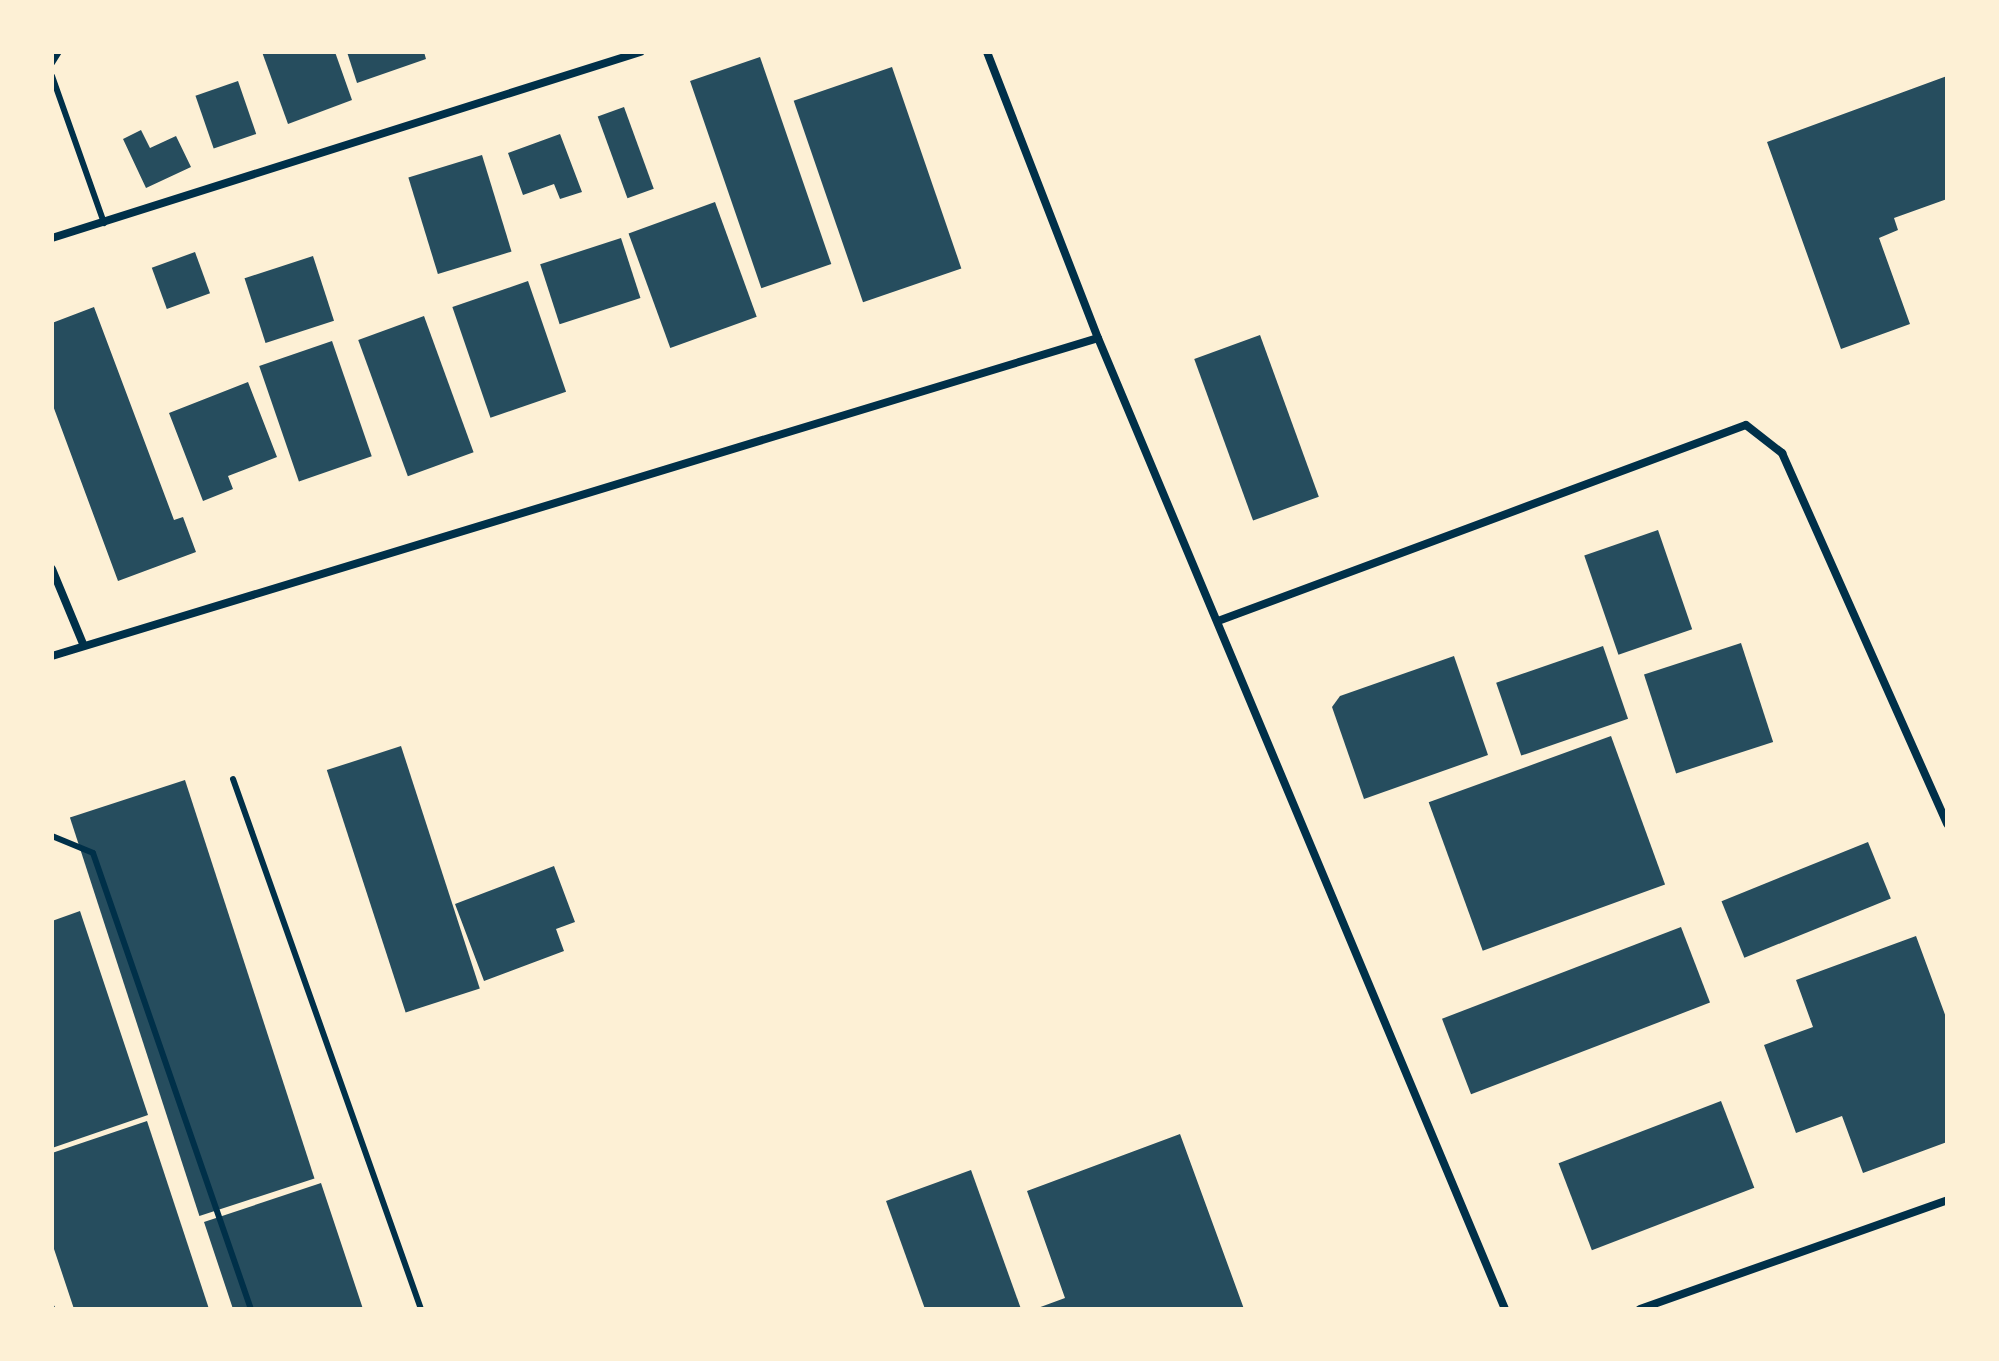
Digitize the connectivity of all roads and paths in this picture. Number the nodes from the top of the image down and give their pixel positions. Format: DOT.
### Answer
graph roads {
  1 [pos="59,52"];
  2 [pos="640,52"];
  3 [pos="987,52"];
  4 [pos="52,63"];
  5 [pos="52,76"];
  6 [pos="104,223"];
  7 [pos="52,238"];
  8 [pos="1098,338"];
  9 [pos="52,569"];
  10 [pos="1218,621"];
  11 [pos="83,644"];
  12 [pos="52,656"];
  13 [pos="233,779"];
  14 [pos="1947,824"];
  15 [pos="52,836"];
  16 [pos="1947,1200"];
  17 [pos="251,1309"];
  18 [pos="421,1309"];
  19 [pos="1505,1309"];
  20 [pos="1640,1309"];
  1 -- 4 [label="lane"];
  2 -- 6 [label="street"];
  3 -- 8 [label="street"];
  5 -- 6 [label="lane"];
  6 -- 7 [label="street"];
  8 -- 10 [label="street"];
  8 -- 11 [label="street"];
  9 -- 11 [label="street"];
  10 -- 14 [label="street"];
  10 -- 19 [label="street"];
  11 -- 12 [label="street"];
  13 -- 18 [label="lane"];
  15 -- 17 [label="lane"];
  16 -- 20 [label="street"];
}
